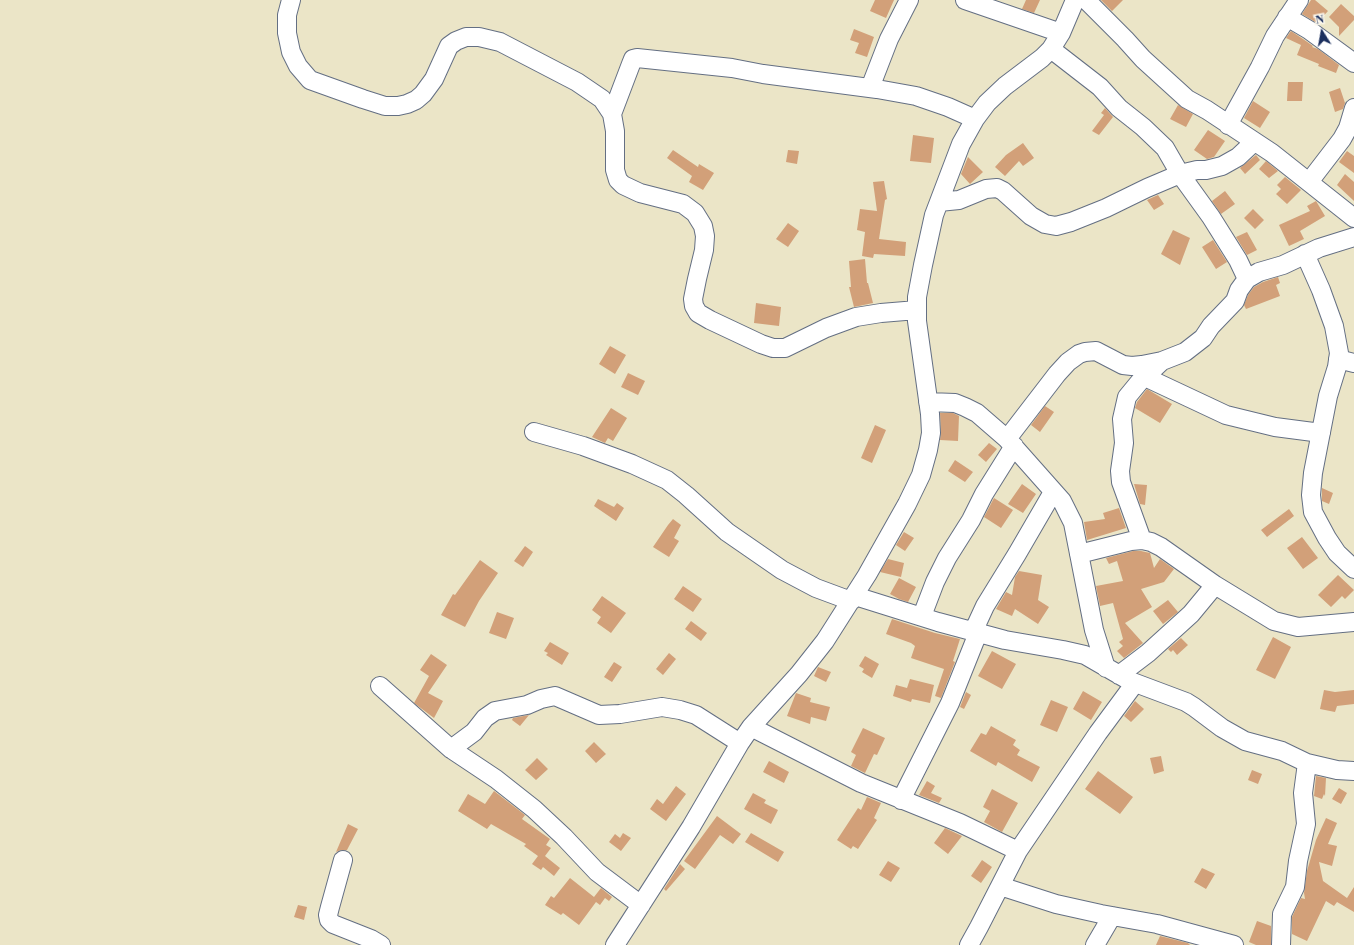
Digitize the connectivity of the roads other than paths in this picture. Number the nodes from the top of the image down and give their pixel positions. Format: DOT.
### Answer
graph roads {
  1 [pos="291,0"];
  2 [pos="909,0"];
  3 [pos="965,0"];
  4 [pos="1075,0"];
  5 [pos="1086,0"];
  6 [pos="1300,0"];
  7 [pos="1288,17"];
  8 [pos="1061,33"];
  9 [pos="1051,49"];
  10 [pos="1354,63"];
  11 [pos="870,88"];
  12 [pos="1354,108"];
  13 [pos="612,114"];
  14 [pos="975,119"];
  15 [pos="1228,125"];
  16 [pos="1254,142"];
  17 [pos="1180,174"];
  18 [pos="1309,182"];
  19 [pos="939,202"];
  20 [pos="1354,218"];
  21 [pos="1354,237"];
  22 [pos="1305,254"];
  23 [pos="1248,279"];
  24 [pos="917,310"];
  25 [pos="1162,361"];
  26 [pos="1346,361"];
  27 [pos="1145,377"];
  28 [pos="928,402"];
  29 [pos="534,432"];
  30 [pos="1321,433"];
  31 [pos="1010,443"];
  32 [pos="1053,492"];
  33 [pos="1142,540"];
  34 [pos="1079,554"];
  35 [pos="1354,569"];
  36 [pos="1215,585"];
  37 [pos="853,598"];
  38 [pos="922,616"];
  39 [pos="1354,622"];
  40 [pos="976,632"];
  41 [pos="1112,672"];
  42 [pos="1136,683"];
  43 [pos="380,686"];
  44 [pos="751,727"];
  45 [pos="740,743"];
  46 [pos="451,749"];
  47 [pos="1307,763"];
  48 [pos="1354,770"];
  49 [pos="901,800"];
  50 [pos="1018,851"];
  51 [pos="343,860"];
  52 [pos="1000,886"];
  53 [pos="640,905"];
  54 [pos="1112,916"];
  55 [pos="353,939"];
  56 [pos="381,945"];
  57 [pos="615,945"];
  58 [pos="969,945"];
  59 [pos="1095,945"];
  60 [pos="1234,945"];
  61 [pos="1281,945"];
  1 -- 13 [label="street"];
  2 -- 11 [label="street"];
  3 -- 8 [label="street"];
  4 -- 8 [label="street"];
  5 -- 15 [label="street"];
  6 -- 7 [label="street"];
  7 -- 10 [label="street"];
  7 -- 15 [label="street"];
  8 -- 9 [label="street"];
  9 -- 14 [label="street"];
  9 -- 17 [label="street"];
  11 -- 13 [label="street"];
  11 -- 14 [label="street"];
  12 -- 18 [label="street"];
  13 -- 24 [label="street"];
  14 -- 19 [label="street"];
  15 -- 16 [label="street"];
  16 -- 17 [label="street"];
  16 -- 18 [label="street"];
  17 -- 19 [label="street"];
  17 -- 23 [label="street"];
  18 -- 20 [label="street"];
  19 -- 24 [label="street"];
  21 -- 22 [label="street"];
  22 -- 23 [label="street"];
  22 -- 26 [label="street"];
  23 -- 25 [label="street"];
  24 -- 28 [label="street"];
  25 -- 27 [label="street"];
  25 -- 31 [label="street"];
  26 -- 30 [label="street"];
  27 -- 30 [label="street"];
  27 -- 33 [label="street"];
  28 -- 31 [label="street"];
  28 -- 37 [label="street"];
  29 -- 37 [label="street"];
  30 -- 35 [label="street"];
  31 -- 32 [label="street"];
  31 -- 38 [label="street"];
  32 -- 34 [label="street"];
  32 -- 40 [label="street"];
  33 -- 34 [label="street"];
  33 -- 36 [label="street"];
  34 -- 41 [label="street"];
  36 -- 39 [label="street"];
  36 -- 41 [label="street"];
  37 -- 38 [label="street"];
  37 -- 44 [label="street"];
  38 -- 40 [label="street"];
  40 -- 41 [label="street"];
  40 -- 49 [label="street"];
  41 -- 42 [label="street"];
  42 -- 47 [label="street"];
  42 -- 50 [label="street"];
  43 -- 46 [label="street"];
  44 -- 45 [label="street"];
  44 -- 49 [label="street"];
  45 -- 46 [label="street"];
  45 -- 53 [label="street"];
  46 -- 53 [label="street"];
  47 -- 48 [label="street"];
  47 -- 61 [label="street"];
  49 -- 50 [label="street"];
  50 -- 52 [label="street"];
  51 -- 55 [label="street"];
  52 -- 54 [label="street"];
  52 -- 58 [label="street"];
  53 -- 57 [label="street"];
  54 -- 59 [label="street"];
  54 -- 60 [label="street"];
  55 -- 56 [label="street"];
}
